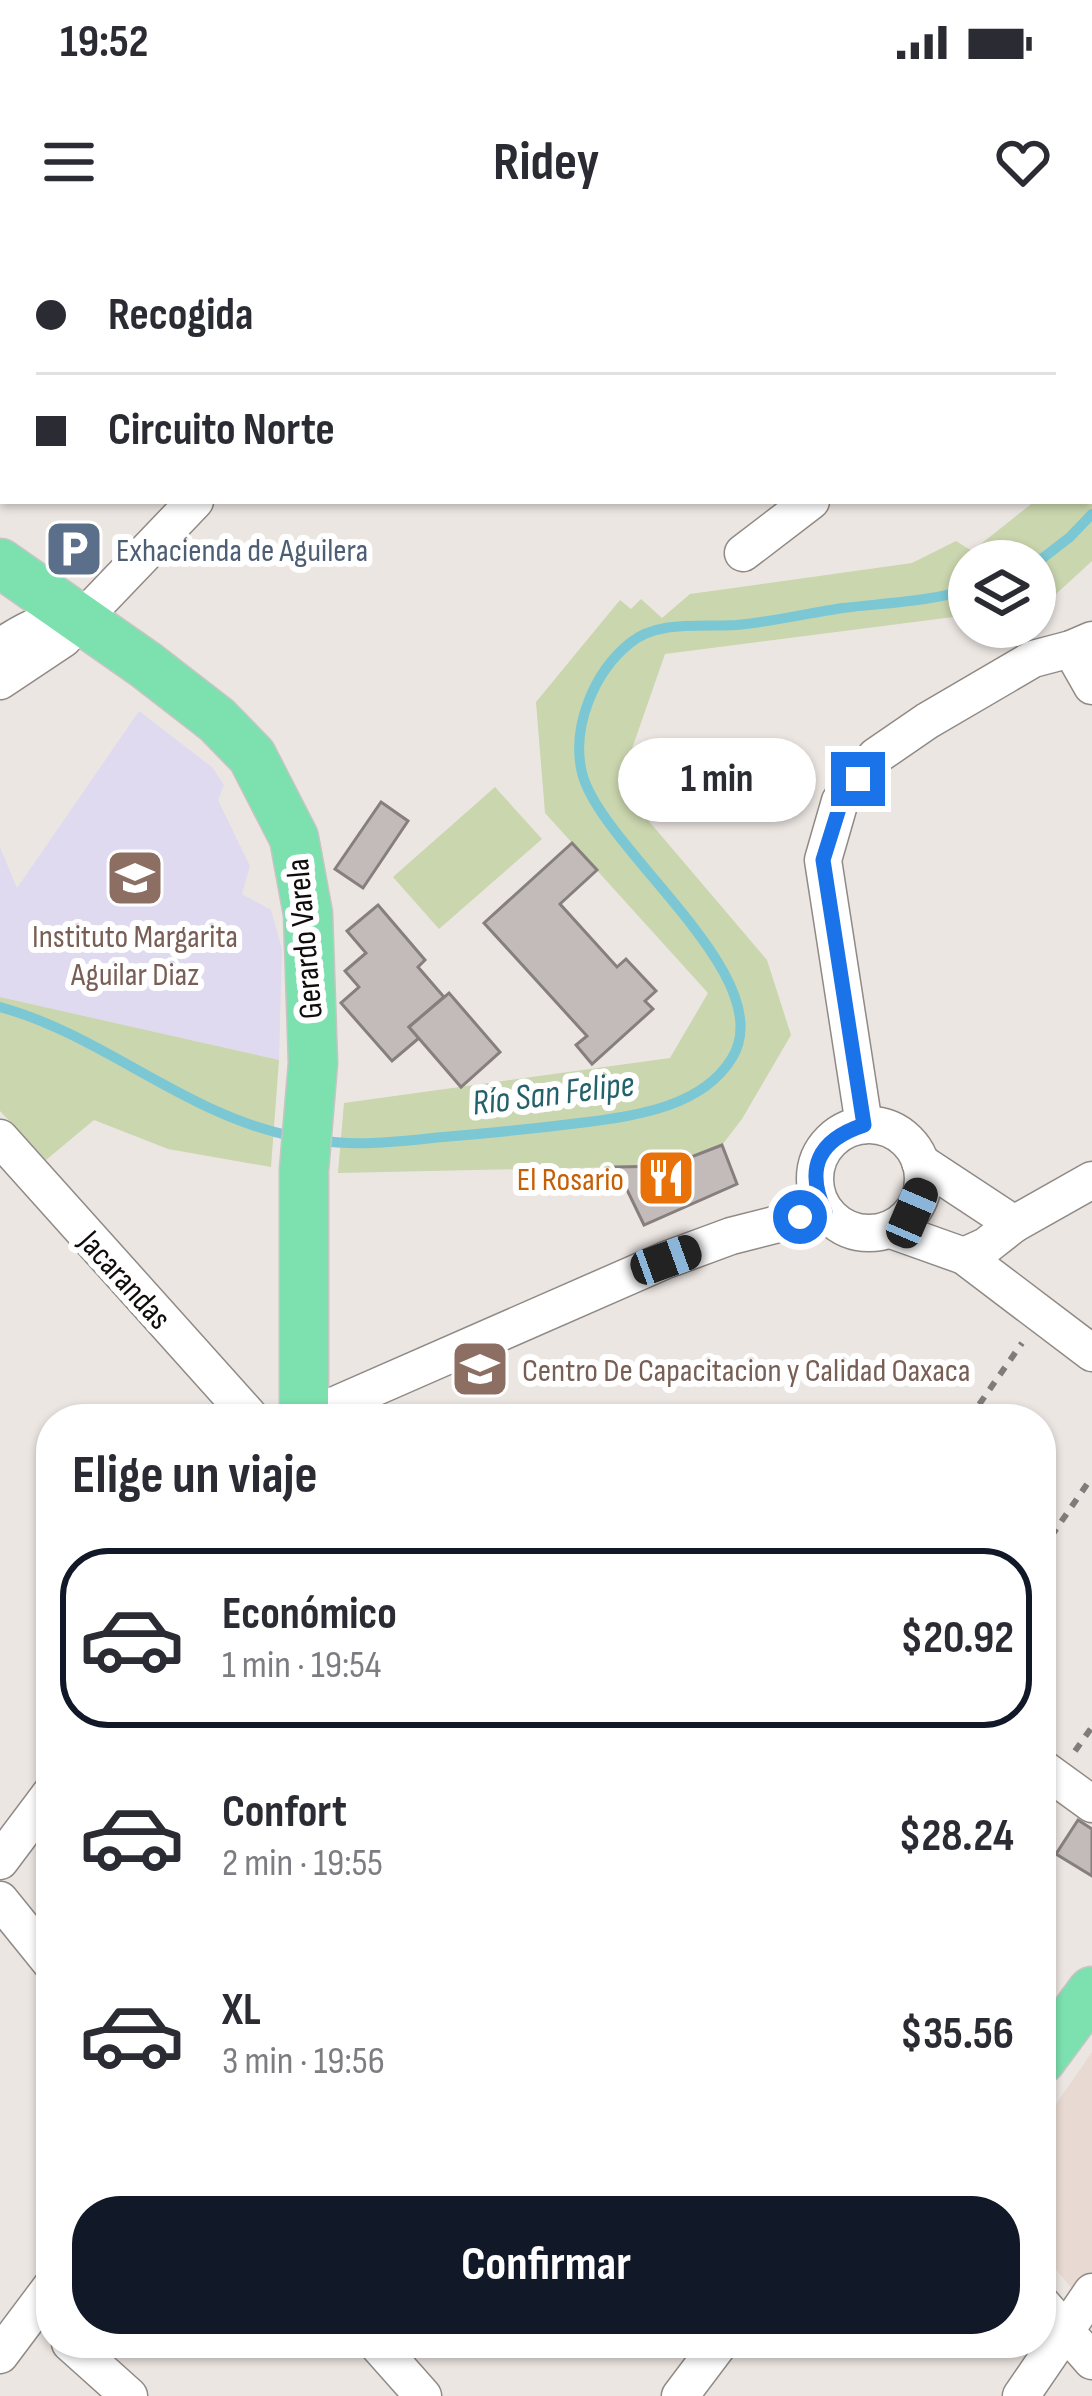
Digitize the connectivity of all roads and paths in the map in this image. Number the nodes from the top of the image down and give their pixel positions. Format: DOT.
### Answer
graph roads {
  1 [pos="192,504"];
  2 [pos="807,504"];
  3 [pos="742,553"];
  4 [pos="0,562"];
  5 [pos="82,620"];
  6 [pos="1081,645"];
  7 [pos="0,647"];
  8 [pos="0,681"];
  9 [pos="1092,686"];
  10 [pos="864,1125"];
  11 [pos="0,1138"];
  12 [pos="920,1162"];
  13 [pos="1092,1180"];
  14 [pos="825,1212"];
  15 [pos="1014,1224"];
  16 [pos="891,1230"];
  17 [pos="964,1256"];
  18 [pos="1042,1316"];
  19 [pos="1092,1354"];
  20 [pos="239,1404"];
  21 [pos="304,1404"];
  22 [pos="339,1404"];
  23 [pos="980,1404"];
  24 [pos="1092,1477"];
  25 [pos="1056,1529"];
  26 [pos="1056,1777"];
  27 [pos="1092,1804"];
  28 [pos="36,1813"];
  29 [pos="0,1861"];
  30 [pos="0,1900"];
  31 [pos="36,1944"];
  32 [pos="1092,1991"];
  33 [pos="1056,2040"];
  34 [pos="1092,2292"];
  35 [pos="1056,2315"];
  36 [pos="36,2317"];
  37 [pos="1056,2320"];
  38 [pos="0,2355"];
  39 [pos="87,2358"];
  40 [pos="389,2358"];
  41 [pos="702,2358"];
  42 [pos="1036,2358"];
  43 [pos="1092,2361"];
  44 [pos="129,2396"];
  45 [pos="423,2396"];
  46 [pos="680,2396"];
  47 [pos="1021,2396"];
  1 -- 5 [label="street"];
  2 -- 3 [label="street"];
  4 -- 5 [label="main road, Gerardo Varela"];
  5 -- 7 [label="street"];
  5 -- 8 [label="street"];
  5 -- 21 [label="main road, Gerardo Varela"];
  6 -- 9 [label="street"];
  6 -- 10 [label="street"];
  10 -- 12 [label="street"];
  10 -- 14 [label="street"];
  11 -- 20 [label="street, Jacarandas"];
  12 -- 15 [label="street"];
  12 -- 16 [label="street"];
  13 -- 15 [label="street"];
  14 -- 16 [label="street"];
  14 -- 22 [label="street"];
  15 -- 17 [label="street"];
  16 -- 17 [label="street"];
  17 -- 18 [label="street"];
  18 -- 19 [label="street"];
  18 -- 23 [label="path"];
  24 -- 25 [label="path"];
  26 -- 27 [label="street"];
  28 -- 29 [label="street"];
  30 -- 31 [label="street"];
  32 -- 33 [label="main road"];
  34 -- 35 [label="street"];
  36 -- 38 [label="street"];
  37 -- 43 [label="street"];
  39 -- 44 [label="street"];
  40 -- 45 [label="street"];
  41 -- 46 [label="street"];
  42 -- 47 [label="street"];
}
